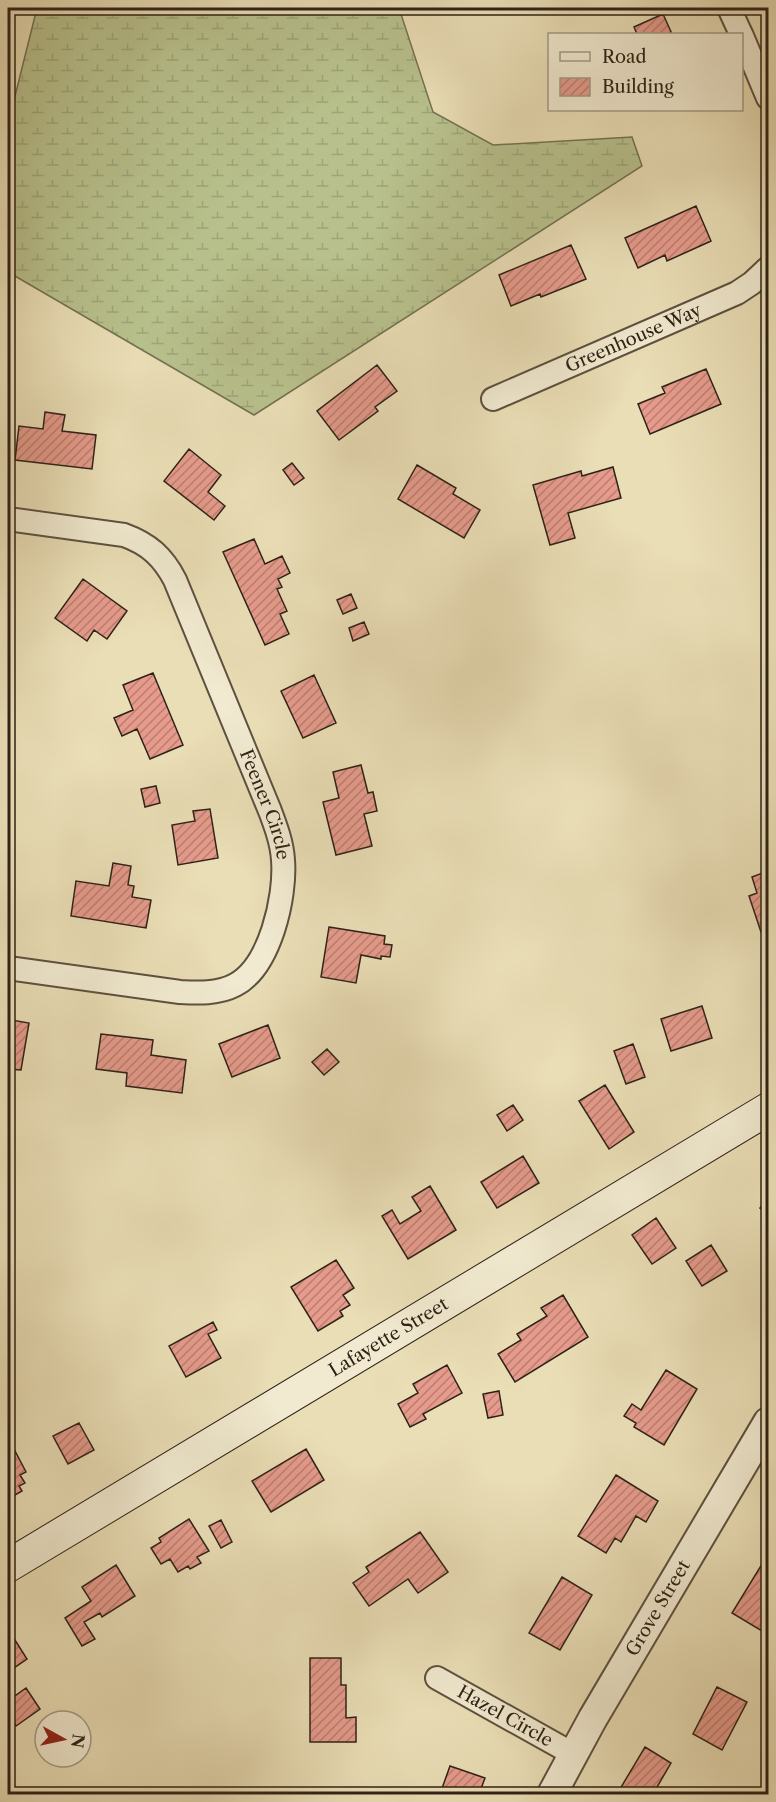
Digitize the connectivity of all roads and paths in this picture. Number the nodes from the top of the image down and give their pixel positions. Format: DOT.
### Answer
graph roads {
  1 [pos="729,8"];
  2 [pos="740,33"];
  3 [pos="743,40"];
  4 [pos="768,98"];
  5 [pos="768,268"];
  6 [pos="493,399"];
  7 [pos="8,519"];
  8 [pos="8,968"];
  9 [pos="768,1109"];
  10 [pos="768,1422"];
  11 [pos="8,1566"];
  12 [pos="437,1678"];
  13 [pos="573,1754"];
  14 [pos="552,1794"];
  1 -- 2 [label="street"];
  3 -- 4 [label="street"];
  5 -- 6 [label="street, Greenhouse Way"];
  7 -- 8 [label="street, Feener Circle"];
  9 -- 11 [label="main road, Lafayette Street"];
  10 -- 13 [label="street, Grove Street"];
  12 -- 13 [label="street, Hazel Circle"];
  13 -- 14 [label="street, Grove Street"];
}
